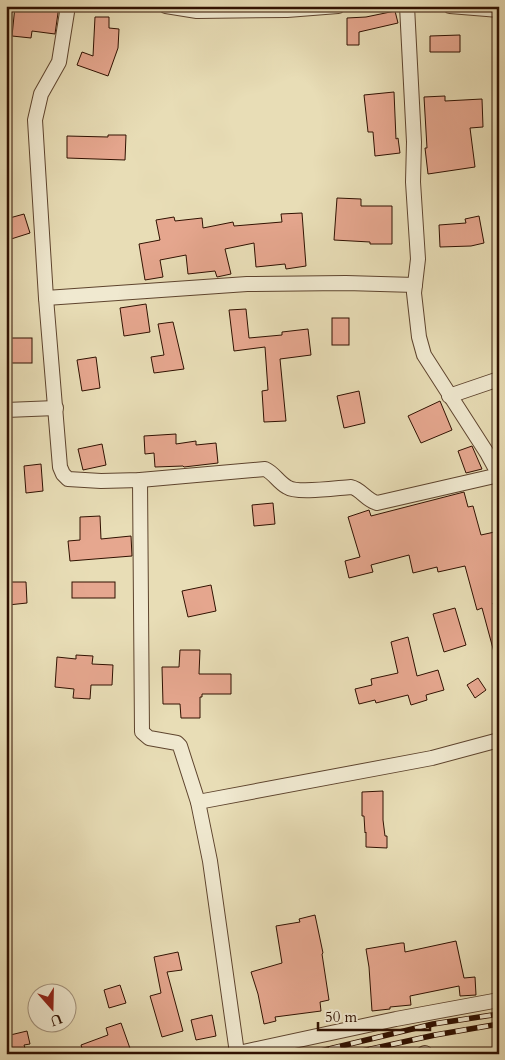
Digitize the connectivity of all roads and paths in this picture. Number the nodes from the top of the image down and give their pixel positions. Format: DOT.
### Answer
graph roads {
  1 [pos="68,6"];
  2 [pos="166,6"];
  3 [pos="338,6"];
  4 [pos="407,6"];
  5 [pos="450,6"];
  6 [pos="499,10"];
  7 [pos="415,285"];
  8 [pos="46,298"];
  9 [pos="499,379"];
  10 [pos="449,396"];
  11 [pos="56,408"];
  12 [pos="6,410"];
  13 [pos="499,475"];
  14 [pos="140,480"];
  15 [pos="499,740"];
  16 [pos="198,802"];
  17 [pos="499,1000"];
  18 [pos="236,1054"];
  1 -- 8 [label="street"];
  2 -- 3 [label="street"];
  4 -- 7 [label="street"];
  5 -- 6 [label="street"];
  7 -- 8 [label="street"];
  7 -- 10 [label="street"];
  8 -- 11 [label="street"];
  9 -- 10 [label="street"];
  10 -- 13 [label="street"];
  11 -- 12 [label="street"];
  11 -- 14 [label="street"];
  13 -- 14 [label="street"];
  14 -- 16 [label="street"];
  15 -- 16 [label="street"];
  16 -- 18 [label="street"];
  17 -- 18 [label="street"];
}
